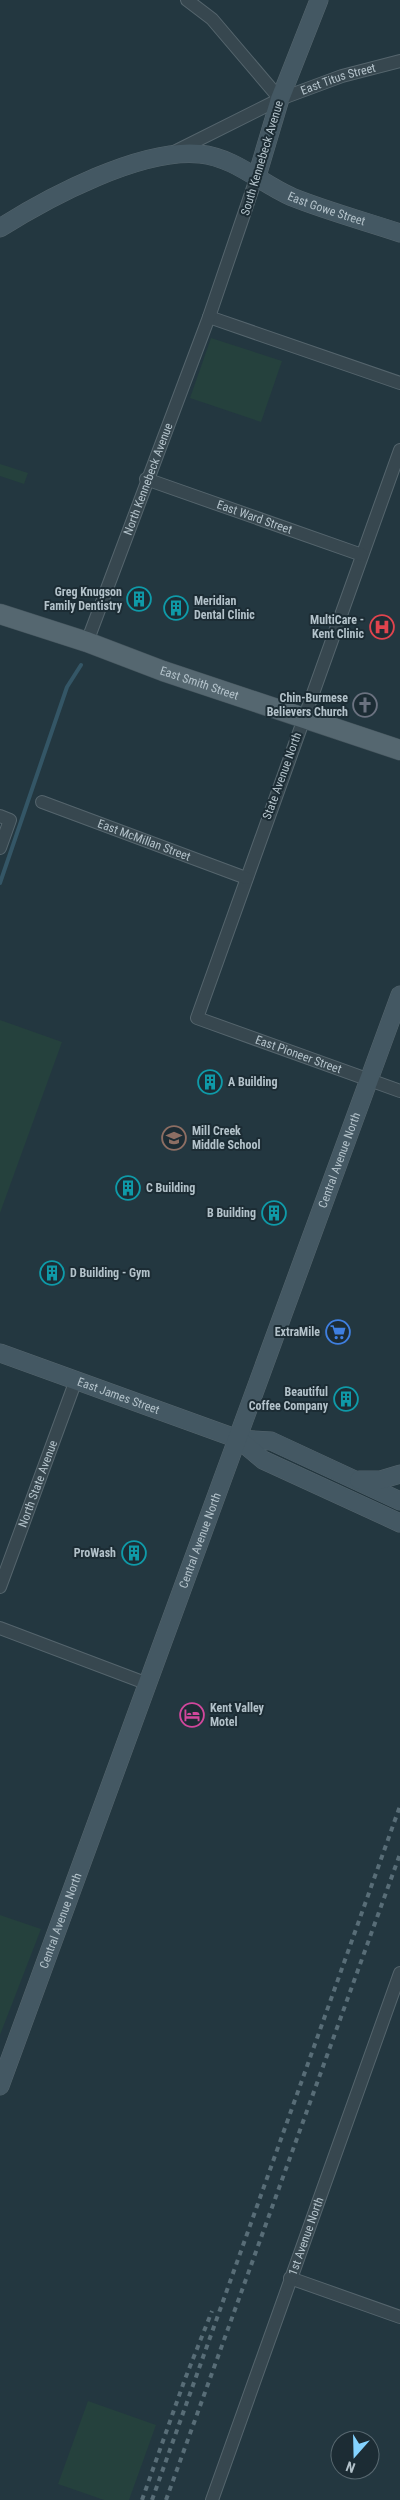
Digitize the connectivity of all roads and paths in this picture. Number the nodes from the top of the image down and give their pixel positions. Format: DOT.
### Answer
graph roads {
  1 [pos="187,0"];
  2 [pos="319,0"];
  3 [pos="400,61"];
  4 [pos="280,99"];
  5 [pos="170,154"];
  6 [pos="257,176"];
  7 [pos="0,228"];
  8 [pos="400,233"];
  9 [pos="209,317"];
  10 [pos="400,383"];
  11 [pos="400,450"];
  12 [pos="146,479"];
  13 [pos="362,555"];
  14 [pos="0,614"];
  15 [pos="86,642"];
  16 [pos="303,719"];
  17 [pos="400,750"];
  18 [pos="42,802"];
  19 [pos="5,818"];
  20 [pos="0,848"];
  21 [pos="246,878"];
  22 [pos="400,995"];
  23 [pos="197,1018"];
  24 [pos="368,1080"];
  25 [pos="400,1090"];
  26 [pos="0,1353"];
  27 [pos="76,1380"];
  28 [pos="238,1439"];
  29 [pos="400,1474"];
  30 [pos="357,1480"];
  31 [pos="400,1500"];
  32 [pos="400,1523"];
  33 [pos="0,1587"];
  34 [pos="0,1628"];
  35 [pos="148,1684"];
  36 [pos="400,1973"];
  37 [pos="0,2086"];
  38 [pos="290,2278"];
  39 [pos="400,2317"];
  40 [pos="212,2500"];
  1 -- 4 [label="street"];
  2 -- 4 [label="main road, South Kennebeck Avenue"];
  3 -- 4 [label="street, East Titus Street"];
  4 -- 5 [label="street, East Titus Street"];
  4 -- 6 [label="main road, South Kennebeck Avenue"];
  5 -- 6 [label="main road, East Titus Street"];
  5 -- 7 [label="main road, East Titus Street"];
  6 -- 8 [label="main road, East Gowe Street"];
  6 -- 9 [label="street, South Kennebeck Avenue"];
  9 -- 10 [label="street"];
  9 -- 12 [label="street, North Kennebeck Avenue"];
  11 -- 13 [label="street, State Avenue North"];
  12 -- 13 [label="street, East Ward Street"];
  12 -- 15 [label="street, North Kennebeck Avenue"];
  13 -- 16 [label="street, State Avenue North"];
  14 -- 15 [label="main road, East Smith Street"];
  15 -- 16 [label="main road, East Smith Street"];
  16 -- 17 [label="main road, East Smith Street"];
  16 -- 21 [label="street, State Avenue North"];
  18 -- 21 [label="street, East McMillan Street"];
  19 -- 20 [label="street"];
  21 -- 23 [label="street, State Avenue North"];
  22 -- 24 [label="main road, Central Avenue North"];
  23 -- 24 [label="street, East Pioneer Street"];
  24 -- 25 [label="street, East Pioneer Street"];
  24 -- 28 [label="main road, Central Avenue North"];
  26 -- 27 [label="main road, East James Street"];
  27 -- 28 [label="main road, East James Street"];
  27 -- 33 [label="street, North State Avenue"];
  28 -- 30 [label="main road, East James Street"];
  28 -- 32 [label="main road, East James Street"];
  28 -- 35 [label="main road, Central Avenue North"];
  29 -- 30 [label="main road"];
  30 -- 31 [label="main road, East James Street"];
  34 -- 35 [label="street"];
  35 -- 37 [label="main road, Central Avenue North"];
  36 -- 38 [label="street, 1st Avenue North"];
  38 -- 39 [label="street"];
  38 -- 40 [label="street, 1st Avenue North"];
}
